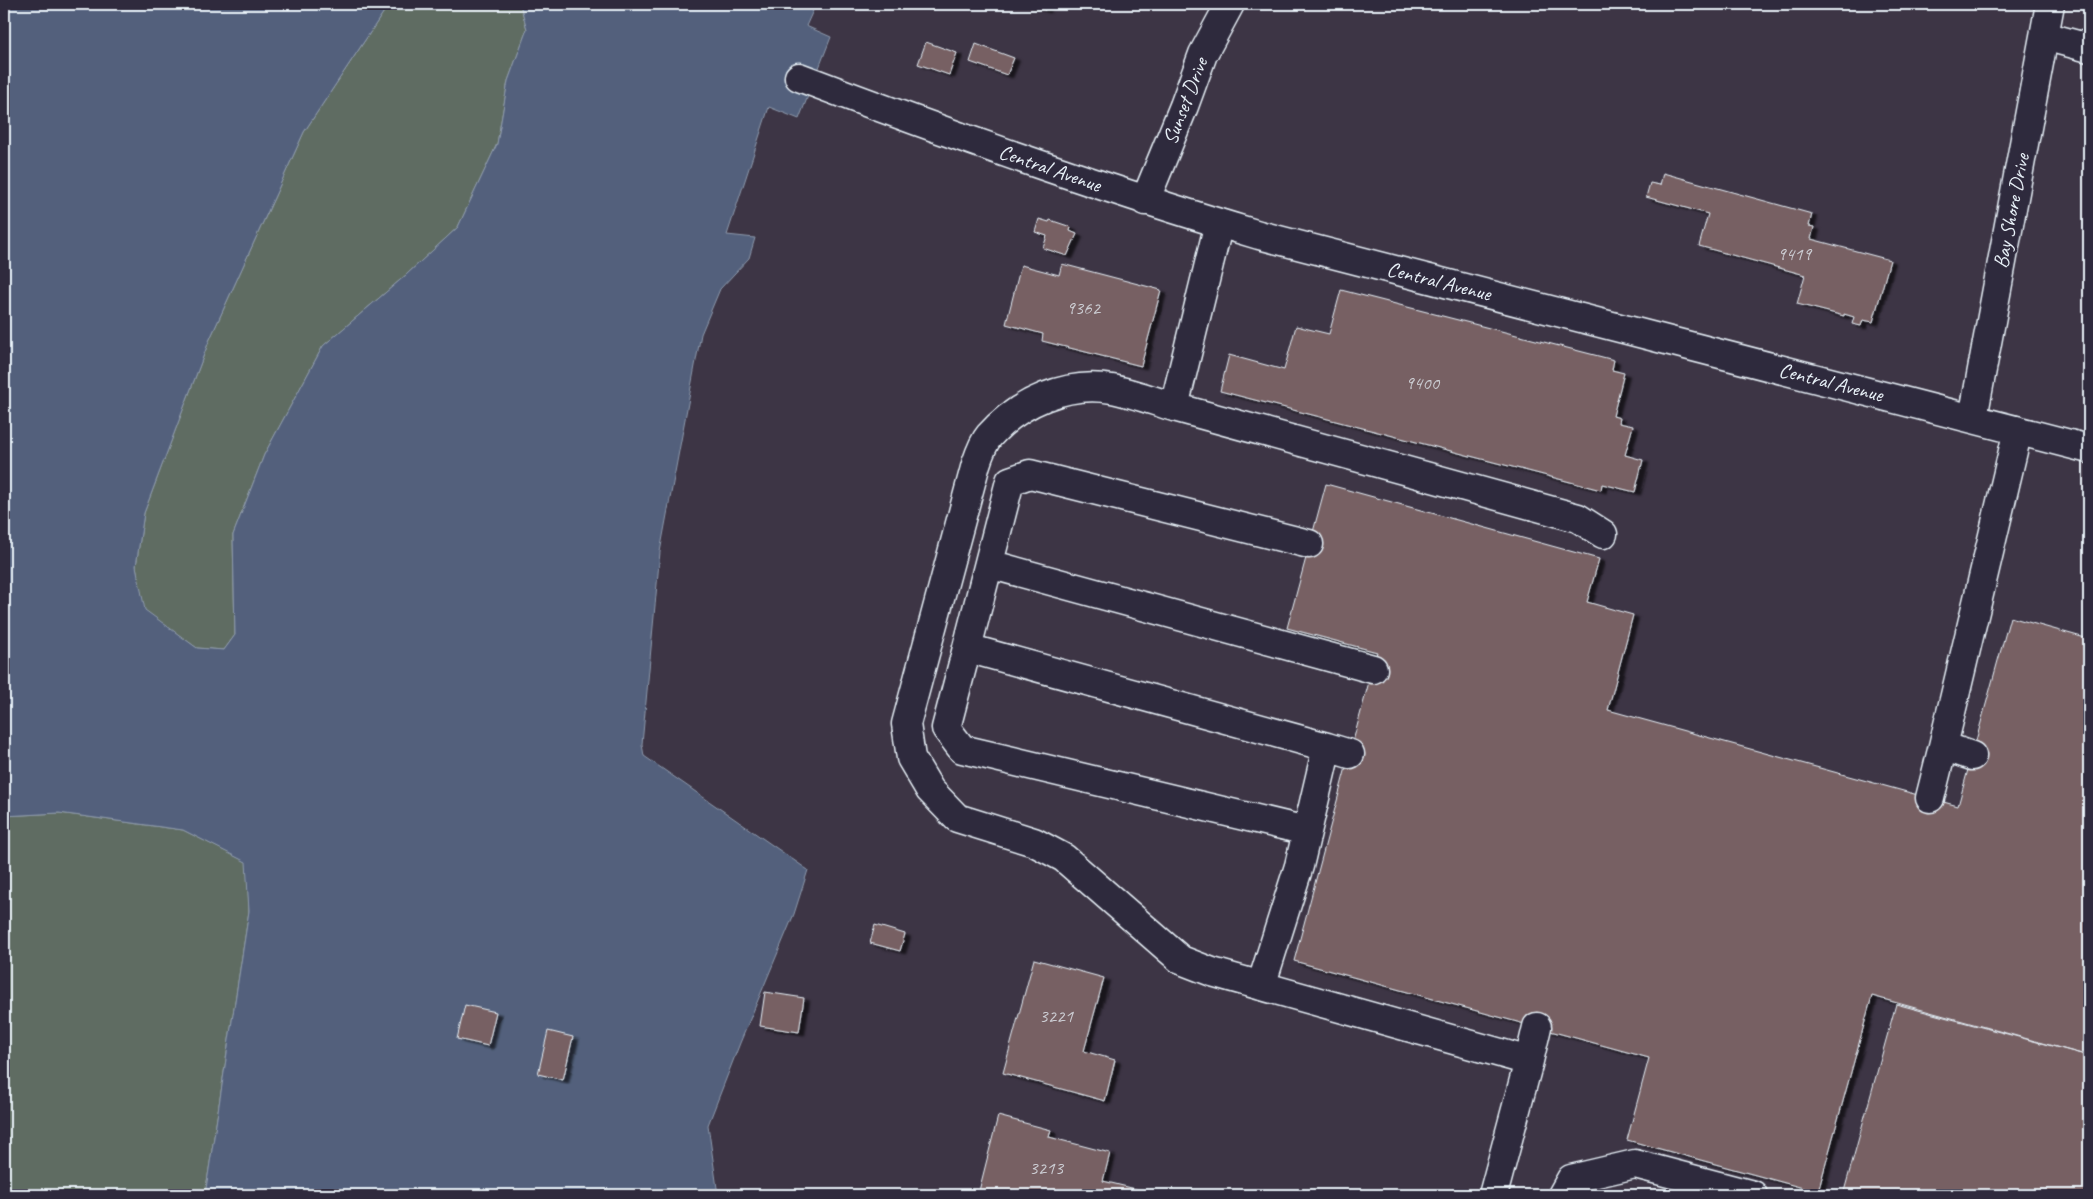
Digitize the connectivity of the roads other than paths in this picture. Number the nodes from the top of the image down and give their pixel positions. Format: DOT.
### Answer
graph roads {
  1 [pos="1230,4"];
  2 [pos="2050,4"];
  3 [pos="2044,36"];
  4 [pos="2089,48"];
  5 [pos="799,77"];
  6 [pos="1145,200"];
  7 [pos="1219,223"];
  8 [pos="1174,407"];
  9 [pos="1973,418"];
  10 [pos="2018,430"];
  11 [pos="2089,448"];
  12 [pos="1603,534"];
  13 [pos="1309,544"];
  14 [pos="989,564"];
  15 [pos="967,648"];
  16 [pos="1373,669"];
  17 [pos="1942,746"];
  18 [pos="1972,756"];
  19 [pos="1930,798"];
  20 [pos="1307,831"];
  21 [pos="1261,986"];
  22 [pos="1537,1028"];
  23 [pos="1529,1061"];
  24 [pos="1493,1195"];
  25 [pos="1562,1195"];
  26 [pos="1753,1195"];
  1 -- 6 [label="street, Sunset Drive"];
  2 -- 3 [label="street, Bay Shore Drive"];
  3 -- 4 [label="street"];
  3 -- 9 [label="street, Bay Shore Drive"];
  5 -- 6 [label="street, Central Avenue"];
  6 -- 7 [label="street, Central Avenue"];
  7 -- 8 [label="street"];
  7 -- 9 [label="street, Central Avenue"];
  8 -- 12 [label="street"];
  8 -- 21 [label="street"];
  9 -- 10 [label="street, Central Avenue"];
  10 -- 11 [label="street, Central Avenue"];
  10 -- 17 [label="street"];
  13 -- 14 [label="street"];
  14 -- 15 [label="street"];
  14 -- 16 [label="street"];
  15 -- 20 [label="street"];
  15 -- 20 [label="street"];
  17 -- 18 [label="street"];
  17 -- 19 [label="street"];
  20 -- 21 [label="street"];
  21 -- 23 [label="street"];
  22 -- 23 [label="street"];
  23 -- 24 [label="street"];
  25 -- 26 [label="street"];
}
